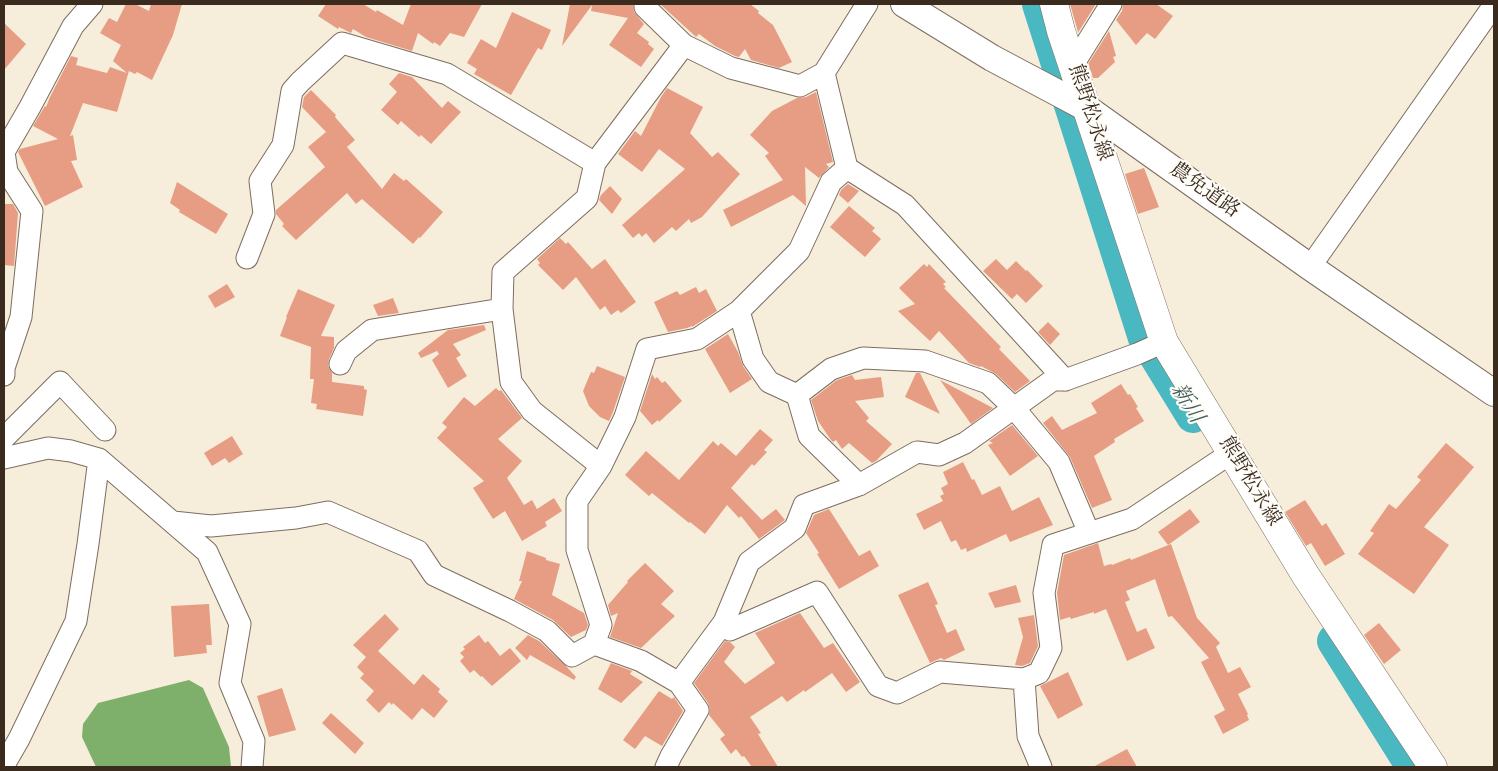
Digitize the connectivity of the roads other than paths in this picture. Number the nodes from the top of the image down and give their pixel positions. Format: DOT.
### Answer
graph roads {
  1 [pos="92,4"];
  2 [pos="645,4"];
  3 [pos="867,4"];
  4 [pos="904,4"];
  5 [pos="1054,4"];
  6 [pos="1111,4"];
  7 [pos="1494,5"];
  8 [pos="684,45"];
  9 [pos="1073,65"];
  10 [pos="824,72"];
  11 [pos="1083,106"];
  12 [pos="595,163"];
  13 [pos="847,168"];
  14 [pos="247,258"];
  15 [pos="1310,266"];
  16 [pos="502,309"];
  17 [pos="739,311"];
  18 [pos="1152,347"];
  19 [pos="340,364"];
  20 [pos="4,375"];
  21 [pos="1065,380"];
  22 [pos="1494,393"];
  23 [pos="797,395"];
  24 [pos="1014,408"];
  25 [pos="105,430"];
  26 [pos="4,438"];
  27 [pos="1231,453"];
  28 [pos="4,458"];
  29 [pos="98,459"];
  30 [pos="601,466"];
  31 [pos="859,485"];
  32 [pos="173,522"];
  33 [pos="1089,533"];
  34 [pos="724,622"];
  35 [pos="594,644"];
  36 [pos="1024,679"];
  37 [pos="679,683"];
  38 [pos="4,765"];
  39 [pos="252,767"];
  40 [pos="666,767"];
  41 [pos="1041,767"];
  42 [pos="1433,767"];
  1 -- 20 [label="street"];
  2 -- 8 [label="street"];
  3 -- 10 [label="street"];
  4 -- 11 [label="street, 農免道路"];
  5 -- 9 [label="main road, 熊野松永線"];
  6 -- 9 [label="street"];
  7 -- 15 [label="street"];
  8 -- 10 [label="street"];
  8 -- 12 [label="street"];
  9 -- 11 [label="main road, 熊野松永線"];
  10 -- 13 [label="street"];
  11 -- 15 [label="street, 農免道路"];
  11 -- 18 [label="main road, 熊野松永線"];
  12 -- 14 [label="street"];
  12 -- 16 [label="street"];
  13 -- 17 [label="street"];
  13 -- 21 [label="street"];
  15 -- 22 [label="street, 農免道路"];
  16 -- 19 [label="street"];
  16 -- 30 [label="street"];
  17 -- 23 [label="street"];
  17 -- 30 [label="street"];
  18 -- 21 [label="street"];
  18 -- 27 [label="main road, 熊野松永線"];
  21 -- 24 [label="street"];
  23 -- 24 [label="street"];
  23 -- 31 [label="street"];
  24 -- 31 [label="street"];
  24 -- 33 [label="street"];
  25 -- 26 [label="street"];
  27 -- 33 [label="street"];
  27 -- 42 [label="main road, 熊野松永線"];
  28 -- 29 [label="street"];
  29 -- 32 [label="street"];
  29 -- 38 [label="street"];
  30 -- 35 [label="street"];
  31 -- 34 [label="street"];
  32 -- 35 [label="street"];
  32 -- 39 [label="street"];
  33 -- 36 [label="street"];
  34 -- 36 [label="street"];
  34 -- 37 [label="street"];
  35 -- 37 [label="street"];
  36 -- 41 [label="street"];
  37 -- 40 [label="street"];
}
